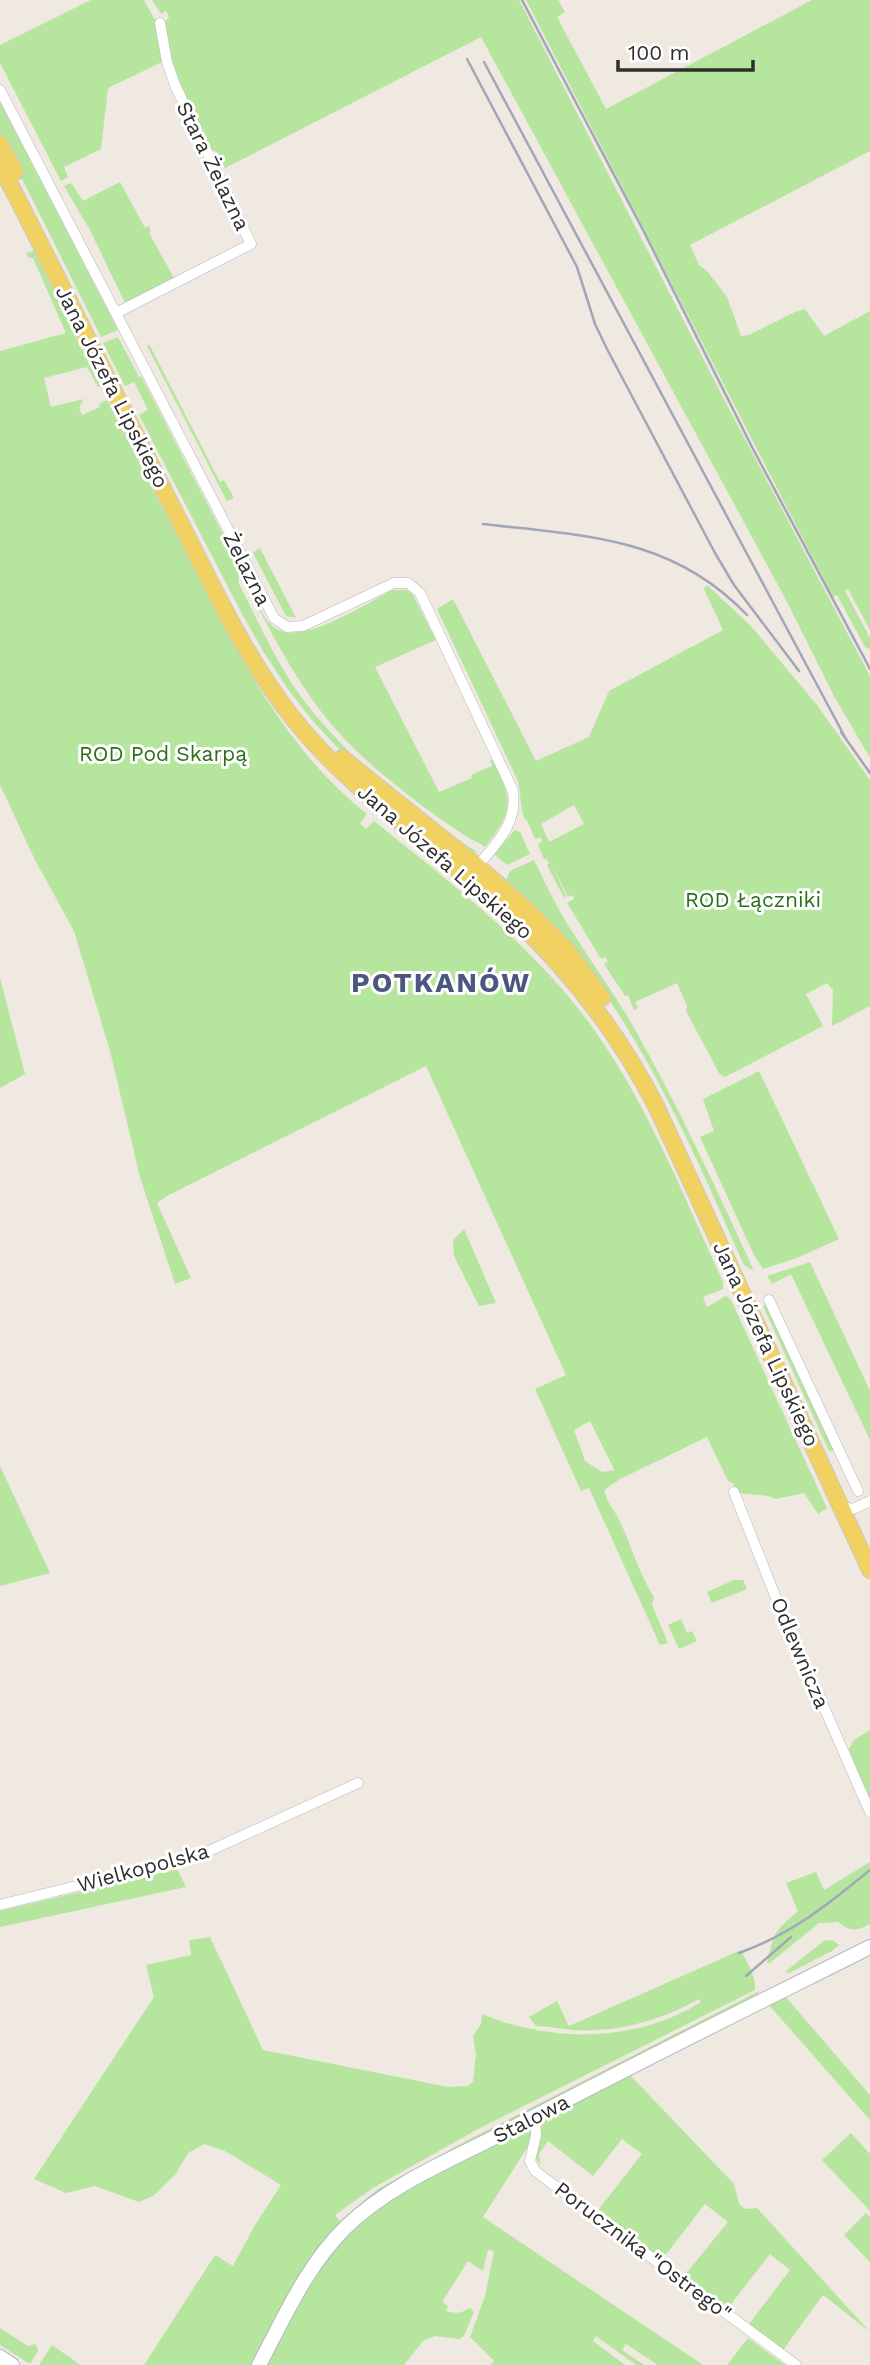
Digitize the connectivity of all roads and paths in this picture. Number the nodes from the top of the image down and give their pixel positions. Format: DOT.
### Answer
graph roads {
  1 [pos="160,23"];
  2 [pos="0,90"];
  3 [pos="0,144"];
  4 [pos="0,165"];
  5 [pos="116,313"];
  6 [pos="473,872"];
  7 [pos="769,1300"];
  8 [pos="858,1491"];
  9 [pos="734,1492"];
  10 [pos="870,1501"];
  11 [pos="847,1512"];
  12 [pos="870,1547"];
  13 [pos="870,1570"];
  14 [pos="358,1783"];
  15 [pos="870,1812"];
  16 [pos="0,1905"];
  17 [pos="870,1947"];
  18 [pos="535,2116"];
  19 [pos="0,2357"];
  20 [pos="12,2365"];
  21 [pos="259,2365"];
  22 [pos="796,2365"];
  1 -- 5 [label="street, Stara Żelazna"];
  2 -- 5 [label="street, Żelazna"];
  3 -- 6 [label="main road, Jana Józefa Lipskiego"];
  4 -- 6 [label="main road, Jana Józefa Lipskiego"];
  5 -- 6 [label="street, Żelazna"];
  6 -- 11 [label="main road, Jana Józefa Lipskiego"];
  7 -- 8 [label="street"];
  9 -- 15 [label="street, Odlewnicza"];
  10 -- 11 [label="street"];
  11 -- 12 [label="main road, Jana Józefa Lipskiego"];
  11 -- 13 [label="main road, Jana Józefa Lipskiego"];
  14 -- 16 [label="street, Wielkopolska"];
  17 -- 18 [label="street, Stalowa"];
  18 -- 21 [label="street, Stalowa"];
  18 -- 22 [label="street, Porucznika \"Ostrego\""];
  19 -- 20 [label="street"];
}
